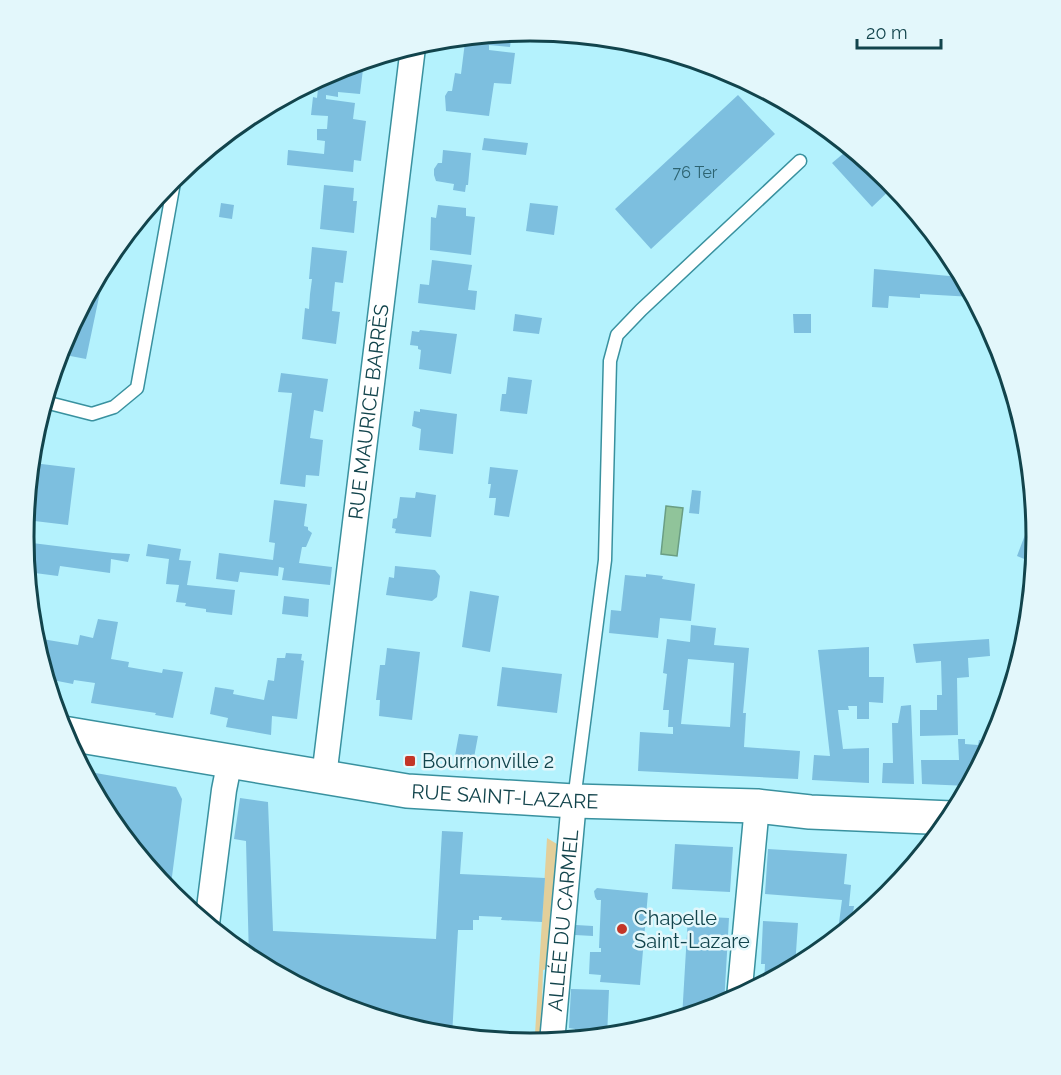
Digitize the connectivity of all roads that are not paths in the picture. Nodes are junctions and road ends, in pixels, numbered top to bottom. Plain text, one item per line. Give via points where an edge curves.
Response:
1 (412, 56) edge
2 (800, 161) dead end
3 (172, 196) edge
4 (53, 404) edge
5 (76, 735) edge
6 (230, 760) junction
7 (324, 777) junction
8 (574, 801) junction
9 (757, 806) junction
10 (940, 817) edge
11 (208, 914) edge
12 (740, 987) edge
13 (553, 1033) edge

1 - 7 street, RUE MAURICE BARRÈS
2 - 8 lane via 617,335 610,361 605,560
3 - 4 lane via 137,388 114,407 92,414
5 - 6 main road, RUE SAINT-LAZARE
6 - 7 main road, RUE SAINT-LAZARE
6 - 11 street
7 - 8 main road, RUE SAINT-LAZARE via 407,791
8 - 9 main road, RUE SAINT-LAZARE
8 - 13 street, ALLÉE DU CARMEL
9 - 10 main road, RUE SAINT-LAZARE
9 - 12 street

